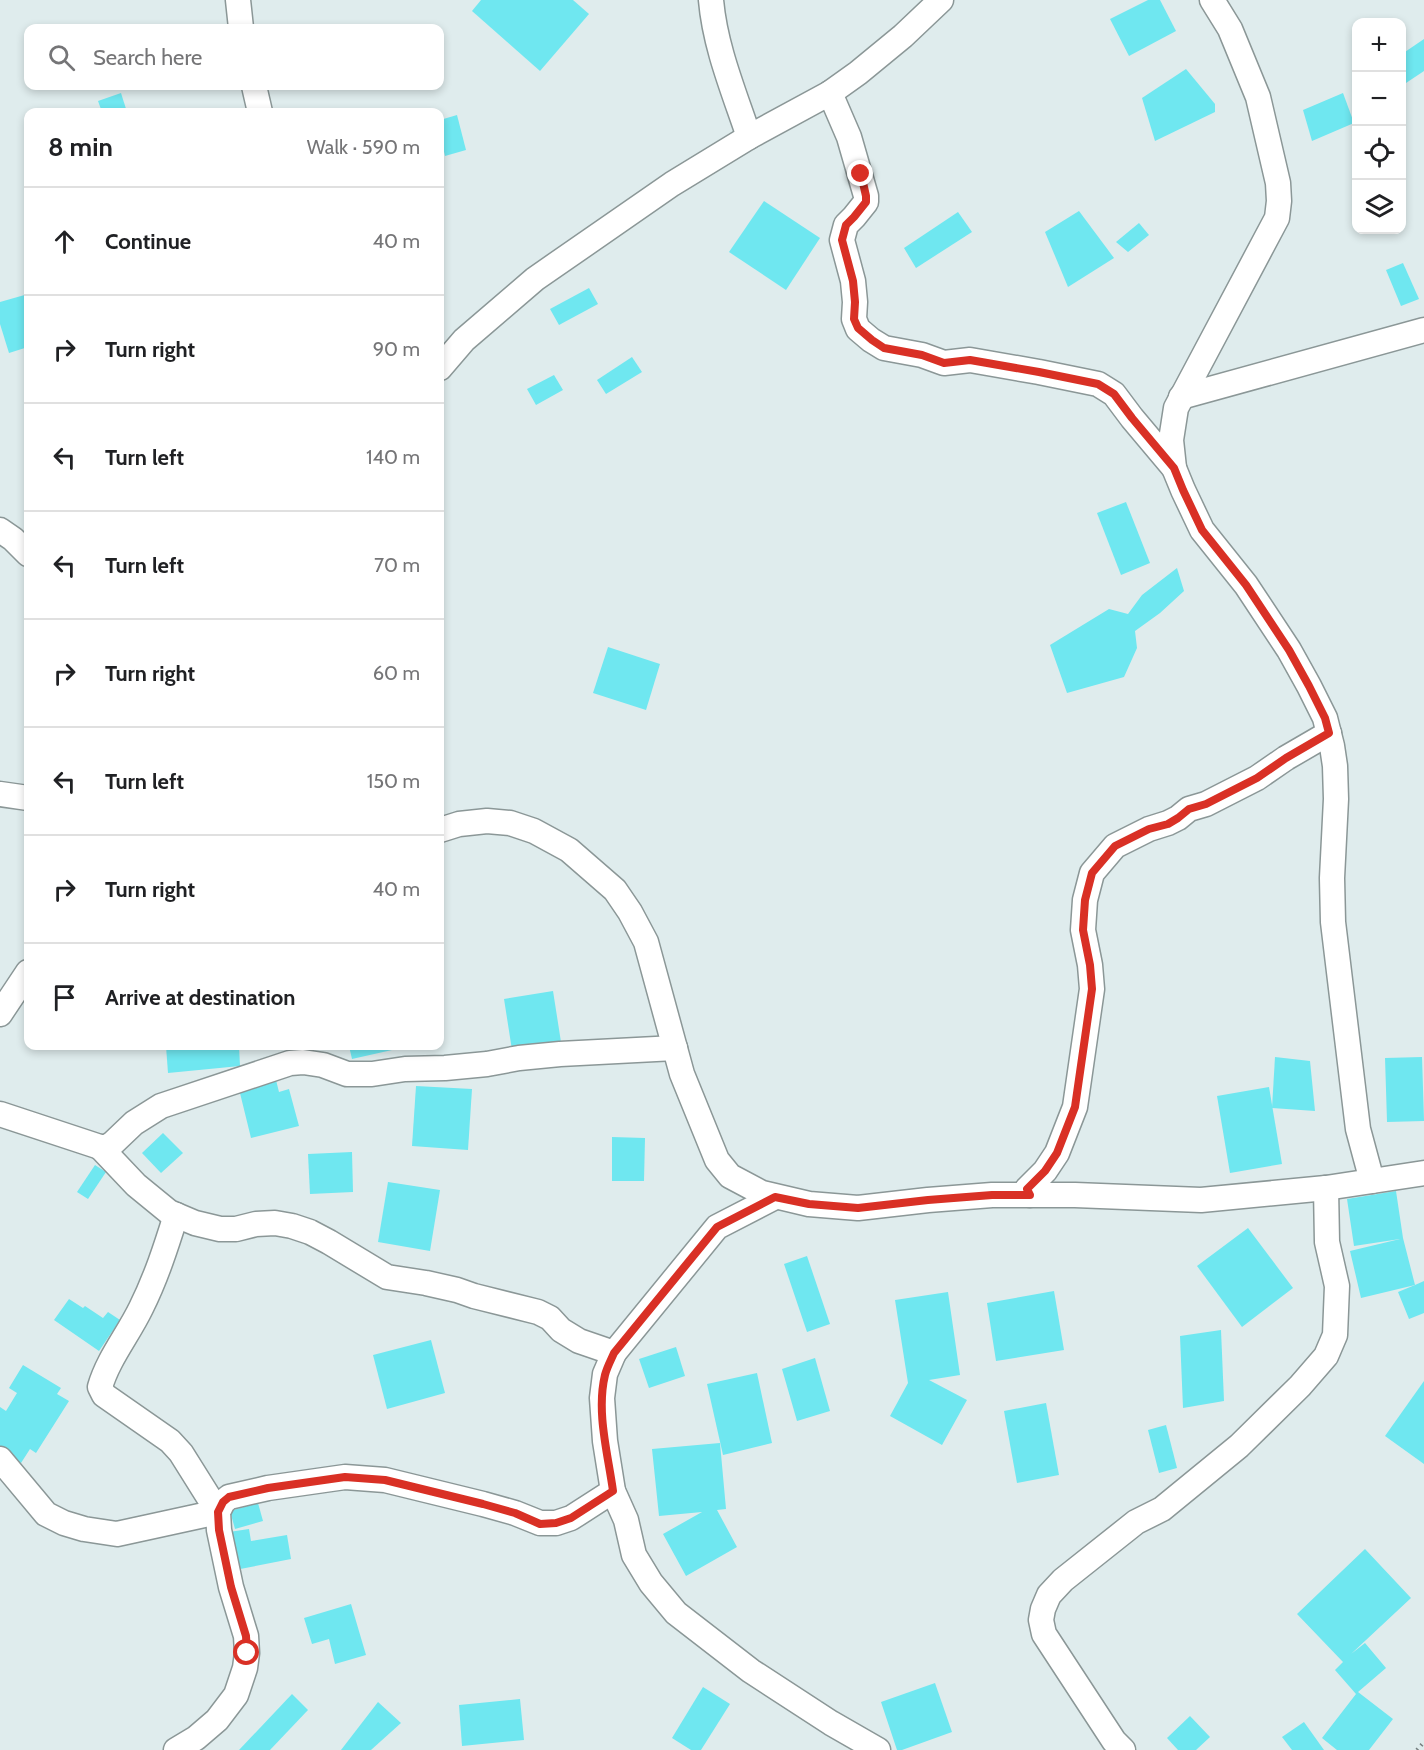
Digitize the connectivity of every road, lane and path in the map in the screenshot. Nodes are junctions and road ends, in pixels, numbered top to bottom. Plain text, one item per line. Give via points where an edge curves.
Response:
1 (237, 0) edge
2 (711, 0) edge
3 (941, 0) edge
4 (1212, 0) edge
5 (240, 24) edge
6 (255, 90) edge
7 (830, 93) junction
8 (259, 108) edge
9 (749, 137) junction
10 (1424, 330) edge
11 (444, 363) edge
12 (1180, 397) junction
13 (1174, 468) junction
14 (0, 530) edge
15 (24, 550) edge
16 (1329, 733) junction
17 (0, 794) edge
18 (24, 797) edge
19 (444, 829) edge
20 (24, 978) edge
21 (0, 1014) edge
22 (675, 1048) junction
23 (0, 1114) edge
24 (100, 1147) junction
25 (1424, 1173) edge
26 (1372, 1181) junction
27 (1326, 1188) junction
28 (1030, 1195) junction
29 (775, 1197) junction
30 (176, 1215) junction
31 (614, 1353) junction
32 (0, 1459) edge
33 (613, 1491) junction
34 (218, 1512) junction
35 (1424, 1742) edge
36 (176, 1750) edge
37 (878, 1750) edge
38 (1123, 1750) edge
39 (1417, 1750) edge

1 - 5 street
2 - 9 street via 717,41
3 - 7 street via 858,74
4 - 12 street via 1230,29 1258,97 1279,201 1269,235
6 - 8 street
7 - 9 street
7 - 13 street via 849,137 866,196 866,202 846,225 842,240 853,281 854,319 858,328 884,348 944,363 970,360 1098,384 1114,394
9 - 11 street via 672,184 534,279 464,340
10 - 12 street
12 - 13 street via 1170,440
13 - 16 street via 1202,530 1246,585 1289,650
14 - 15 street
16 - 26 street via 1335,766 1333,932 1358,1128
16 - 28 street via 1257,778 1189,809 1168,824 1115,846 1092,873 1083,930 1092,989 1075,1107 1057,1153 1027,1189
17 - 18 street
19 - 22 street via 487,821 534,831 569,850 615,890 646,942
20 - 21 street
22 - 24 street via 560,1054 372,1074 347,1074 303,1062 290,1064 161,1106 134,1123 108,1147
22 - 29 street via 717,1160 730,1176
23 - 24 street
24 - 30 street via 136,1185
25 - 26 street
26 - 27 street
27 - 28 street via 1201,1200
27 - 38 street via 1327,1242 1337,1286 1335,1335 1326,1356 1239,1446 1162,1509 1136,1522 1063,1580 1049,1595 1043,1609 1044,1634
28 - 29 street via 858,1208
29 - 31 street via 717,1227
30 - 31 street via 220,1229 275,1223 292,1226 329,1242 387,1277 457,1290 538,1312 579,1341
30 - 34 street via 141,1308 104,1372 100,1387 104,1395 170,1441
31 - 33 street via 605,1374 602,1398
32 - 34 street via 46,1514 84,1529 117,1534
33 - 34 street via 571,1518 540,1524 515,1513 385,1480 345,1477 229,1497
33 - 37 street via 626,1520 634,1555 676,1613 751,1671
34 - 36 street via 231,1587 246,1636 245,1668 236,1695 217,1720
35 - 39 path

